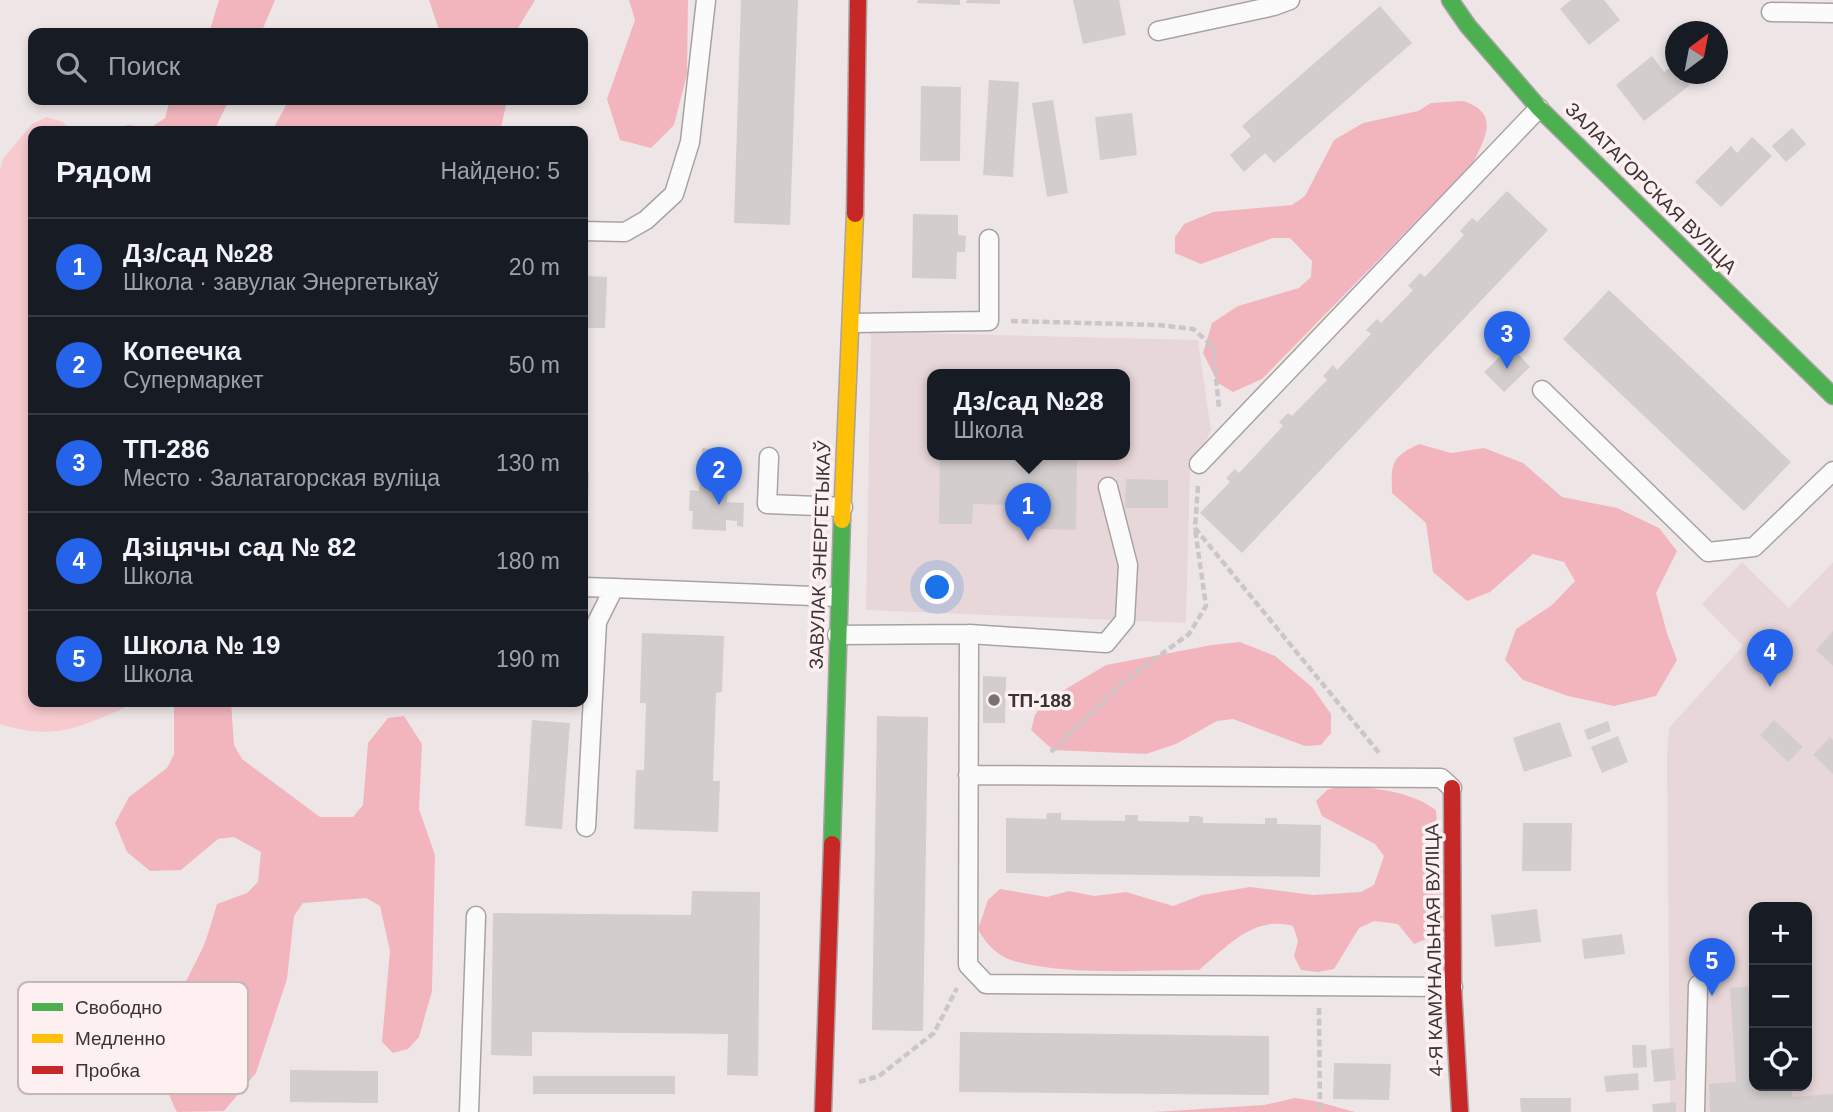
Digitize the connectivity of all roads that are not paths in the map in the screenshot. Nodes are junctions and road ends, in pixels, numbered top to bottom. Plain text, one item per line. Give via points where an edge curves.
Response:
1 (706, 0) edge
2 (858, 0) edge
3 (1290, 0) edge
4 (1450, 0) edge
5 (1771, 12) dead end
6 (1833, 13) edge
7 (1158, 31) dead end
8 (1539, 108) junction
9 (588, 231) edge
10 (989, 239) dead end
11 (852, 323) junction
12 (1542, 390) dead end
13 (1833, 396) edge
14 (769, 457) dead end
15 (1199, 464) road end
16 (1833, 471) edge
17 (1108, 487) dead end
18 (842, 507) junction
19 (588, 587) edge
20 (614, 588) junction
21 (838, 597) junction
22 (969, 634) junction
23 (837, 635) junction
24 (968, 775) junction
25 (1452, 788) joint
26 (586, 827) dead end
27 (476, 916) dead end
28 (1698, 985) dead end
29 (1453, 987) junction
30 (469, 1112) edge
31 (822, 1112) edge
32 (1460, 1112) edge
33 (1695, 1112) edge

1 - 9 lane via 690,142 674,194 625,232
2 - 11 street, ЗАВУЛАК ЭНЕРГЕТЫКАЎ
3 - 7 lane
4 - 8 street, ЗАЛАТАГОРСКАЯ ВУЛІЦА
5 - 6 lane
8 - 13 street, ЗАЛАТАГОРСКАЯ ВУЛІЦА
8 - 15 lane
10 - 11 lane via 989,321
11 - 18 street, ЗАВУЛАК ЭНЕРГЕТЫКАЎ
12 - 16 lane via 1708,552 1754,547
14 - 18 lane via 767,504
17 - 22 lane via 1128,565 1125,620 1106,643
18 - 21 street, ЗАВУЛАК ЭНЕРГЕТЫКАЎ
19 - 20 lane
20 - 21 lane
20 - 26 lane via 597,622
21 - 23 street, ЗАВУЛАК ЭНЕРГЕТЫКАЎ
22 - 23 lane
22 - 24 lane
23 - 31 street, ЗАВУЛАК ЭНЕРГЕТЫКАЎ
24 - 25 lane via 1441,778
24 - 29 lane via 968,965 986,984
25 - 29 street, 4-Я КАМУНАЛЬНАЯ ВУЛІЦА
27 - 30 lane
28 - 33 lane
29 - 32 street, 4-Я КАМУНАЛЬНАЯ ВУЛІЦА

